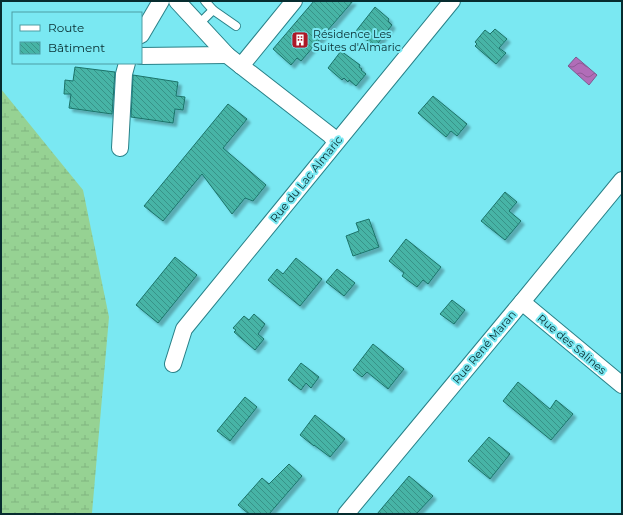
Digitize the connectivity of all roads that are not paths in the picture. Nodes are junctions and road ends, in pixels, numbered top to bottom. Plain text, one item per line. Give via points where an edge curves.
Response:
1 (161, 1) edge
2 (177, 1) edge
3 (205, 1) edge
4 (294, 1) edge
5 (452, 1) edge
6 (213, 10) junction
7 (198, 25) junction
8 (236, 26) dead end
9 (142, 33) edge
10 (227, 55) junction
11 (142, 56) edge
12 (127, 64) edge
13 (241, 66) junction
14 (336, 142) junction
15 (120, 148) dead end
16 (622, 180) edge
17 (522, 302) junction
18 (173, 364) dead end
19 (622, 385) edge
20 (346, 514) edge

1 - 9 street
2 - 7 street
3 - 6 lane
4 - 13 street
5 - 14 street, Rue du Lac Almaric
6 - 7 lane
6 - 8 lane
7 - 10 street
10 - 11 street
10 - 13 street
12 - 15 street
13 - 14 street
14 - 18 street, Rue du Lac Almaric via 184,328
16 - 17 street, Rue René Maran
17 - 19 street, Rue des Salines
17 - 20 street, Rue René Maran

